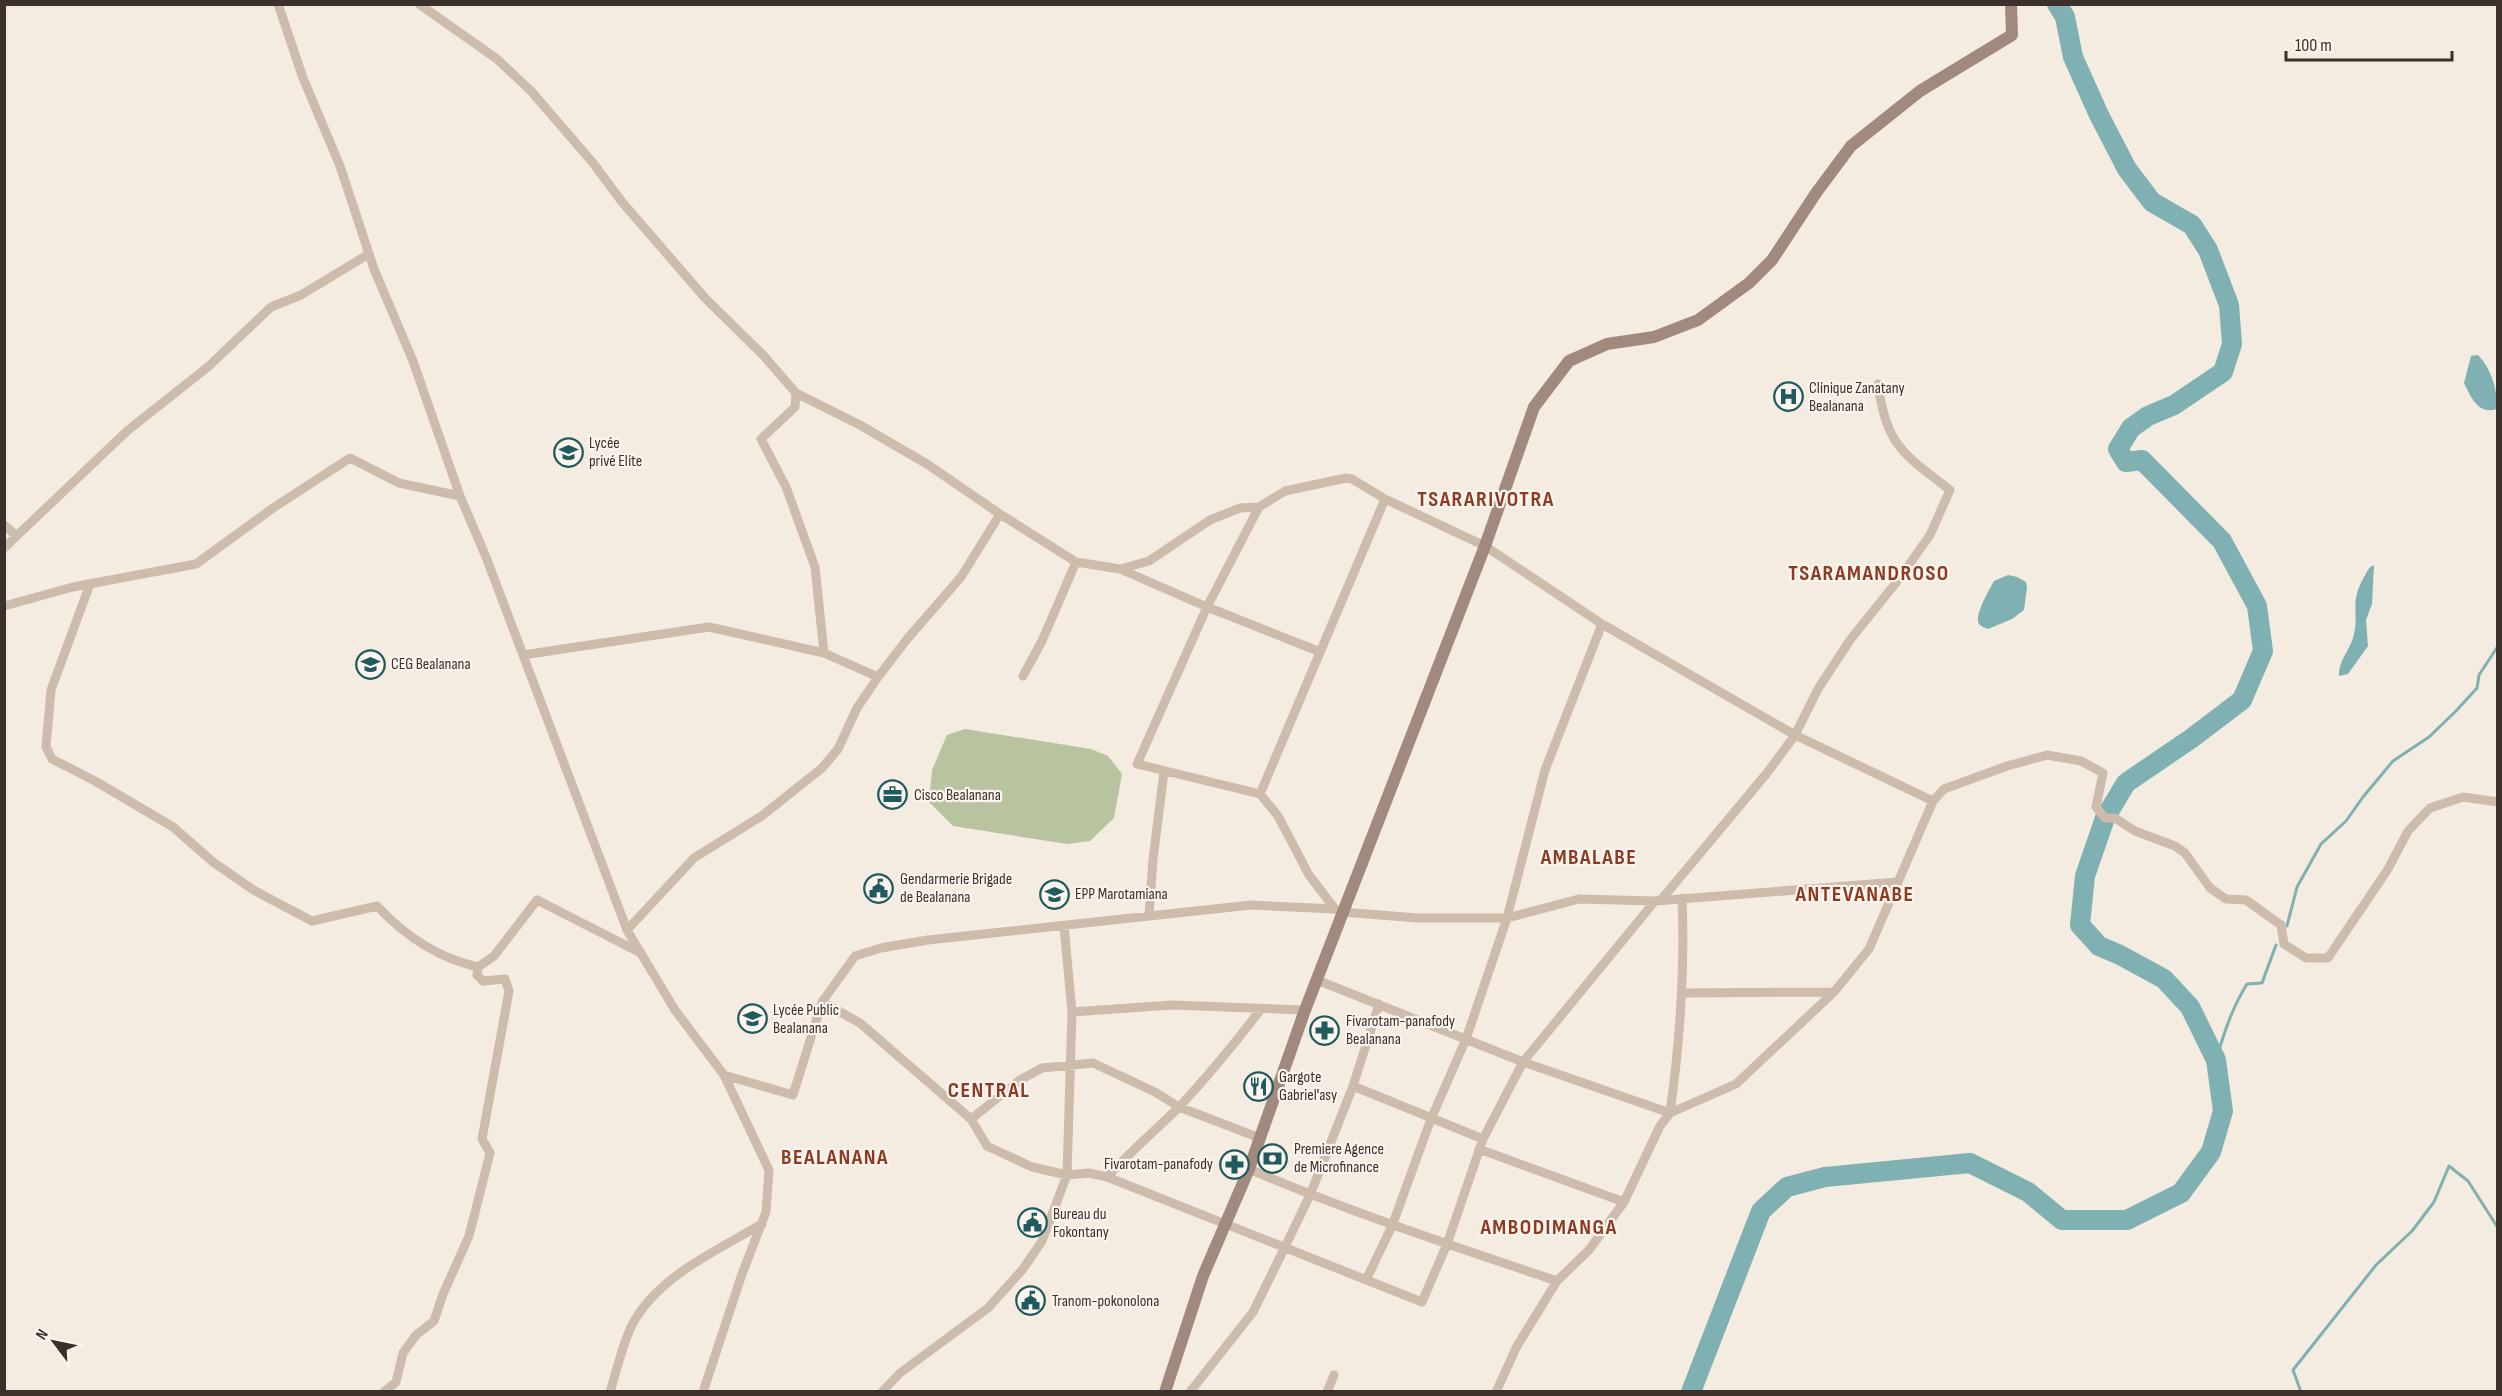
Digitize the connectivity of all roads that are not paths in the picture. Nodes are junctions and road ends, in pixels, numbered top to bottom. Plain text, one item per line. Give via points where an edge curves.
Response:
1 (278, 4) edge
2 (419, 4) edge
3 (2011, 4) edge
4 (369, 254) junction
5 (1878, 384) dead end
6 (796, 393) junction
7 (460, 496) junction
8 (1384, 499) junction
9 (1259, 507) junction
10 (1000, 514) junction
11 (4, 525) edge
12 (17, 536) junction
13 (1485, 546) junction
14 (4, 548) edge
15 (1076, 562) junction
16 (1120, 569) junction
17 (90, 584) junction
18 (4, 606) edge
19 (1207, 607) junction
20 (1602, 624) junction
21 (1318, 651) junction
22 (824, 653) junction
23 (523, 655) junction
24 (1023, 676) dead end
25 (878, 677) junction
26 (1795, 735) junction
27 (1164, 772) junction
28 (1260, 794) junction
29 (1933, 801) junction
30 (2498, 802) edge
31 (1898, 882) junction
32 (1682, 898) junction
33 (1658, 901) junction
34 (1339, 910) junction
35 (1149, 915) junction
36 (1507, 918) junction
37 (1064, 926) junction
38 (627, 930) junction
39 (643, 954) junction
40 (478, 967) junction
41 (1317, 980) junction
42 (1834, 992) junction
43 (1683, 993) junction
44 (822, 1002) junction
45 (1379, 1004) junction
46 (1261, 1010) junction
47 (1305, 1010) junction
48 (1072, 1012) junction
49 (1466, 1039) junction
50 (1523, 1062) junction
51 (1070, 1065) junction
52 (724, 1075) junction
53 (1353, 1086) junction
54 (1179, 1107) junction
55 (1670, 1113) junction
56 (971, 1119) junction
57 (1431, 1119) junction
58 (1260, 1138) junction
59 (1483, 1139) junction
60 (1479, 1149) junction
61 (1249, 1169) junction
62 (1067, 1175) junction
63 (1107, 1177) junction
64 (1310, 1195) junction
65 (1624, 1202) junction
66 (762, 1224) junction
67 (1227, 1224) junction
68 (1392, 1226) junction
69 (1447, 1244) junction
70 (1284, 1249) junction
71 (1366, 1280) junction
72 (1557, 1281) junction
73 (1334, 1375) dead end
74 (384, 1392) edge
75 (610, 1392) edge
76 (703, 1392) edge
77 (882, 1392) edge
78 (1165, 1392) edge
79 (1190, 1392) edge
80 (1327, 1392) edge
81 (1496, 1392) edge

1 - 4 street
2 - 6 street via 497,59 531,91 705,298
3 - 13 street via 2012,35 1920,92 1851,146 1772,260 1749,283 1698,320 1654,337 1607,344 1569,361 1534,407
4 - 7 street via 413,361
4 - 12 street via 301,295 271,307 209,366 127,431
5 - 26 street via 1890,435 1903,453 1950,490 1930,535 1850,640 1818,689
6 - 10 street via 927,464
6 - 22 street via 795,407 761,439 786,487 815,567
7 - 17 street via 399,483 350,458 196,564
7 - 23 street
8 - 9 street via 1346,478 1285,491
8 - 13 street
8 - 21 street
9 - 16 street via 1240,508 1210,520 1149,561
9 - 19 street
10 - 15 street
10 - 25 street via 960,577
11 - 12 street
12 - 14 street
13 - 20 street
13 - 34 street
15 - 16 street
15 - 24 street
16 - 19 street
17 - 18 street
17 - 40 street via 51,690 46,747 52,759 173,827 255,891 312,921 377,906 429,949
19 - 21 street
19 - 27 street via 1137,764
20 - 26 street
20 - 36 street via 1545,771
21 - 28 street
22 - 23 street via 709,627
22 - 25 street
23 - 38 street
25 - 38 street via 857,708 838,749 822,768 763,815 694,858
26 - 29 street
26 - 33 street
27 - 28 street
27 - 35 street
28 - 34 street via 1278,816 1309,875
29 - 30 street via 1944,789 2047,755 2081,761 2103,774 2096,807 2105,818 2115,818 2135,831 2175,846 2185,853 2210,888 2226,899 2246,900 2281,925 2284,944 2306,958 2328,958 2388,869 2408,831 2430,808 2463,797
29 - 31 street
31 - 32 street
31 - 42 street via 1869,949
32 - 33 street
32 - 43 street
33 - 36 street via 1579,898
33 - 50 street
34 - 35 street via 1251,905
34 - 36 street via 1418,918
34 - 41 street
35 - 37 street
36 - 49 street
37 - 44 street via 928,940 855,956
37 - 48 street
38 - 39 street
39 - 40 street via 537,900 494,956
39 - 52 street via 675,1010
40 - 74 street via 477,975 483,981 505,979 509,991 482,1139 490,1153 469,1236 434,1321 416,1335 403,1353 396,1382
41 - 45 street
41 - 47 street
42 - 43 street
42 - 55 street via 1736,1084
43 - 55 street
44 - 52 street via 793,1095
44 - 56 street via 860,1023
45 - 49 street
45 - 53 street
46 - 47 street
46 - 48 street via 1172,1005
46 - 54 street
47 - 58 street
48 - 51 street
49 - 50 street
49 - 57 street
50 - 55 street
50 - 59 street
51 - 54 street via 1093,1063
51 - 56 street via 1042,1068 1020,1080
51 - 62 street
52 - 66 street via 769,1170
53 - 57 street
53 - 64 street
54 - 58 street
54 - 63 street
55 - 65 street
56 - 62 street via 987,1146 1032,1167
57 - 59 street
57 - 68 street
58 - 61 street
59 - 60 street
60 - 65 street
60 - 69 street
61 - 64 street
61 - 67 street
62 - 63 street via 1089,1173
62 - 77 street via 1042,1241 1023,1269 988,1308 900,1373
63 - 67 street
64 - 68 street
64 - 70 street
65 - 72 street via 1589,1250
66 - 75 street via 675,1276 646,1306 632,1326
66 - 76 street
67 - 70 street
67 - 78 street via 1203,1276
68 - 69 street
68 - 71 street
69 - 71 street via 1422,1302
69 - 72 street
70 - 71 street
70 - 79 street via 1252,1312
72 - 81 street via 1517,1346
73 - 80 street

